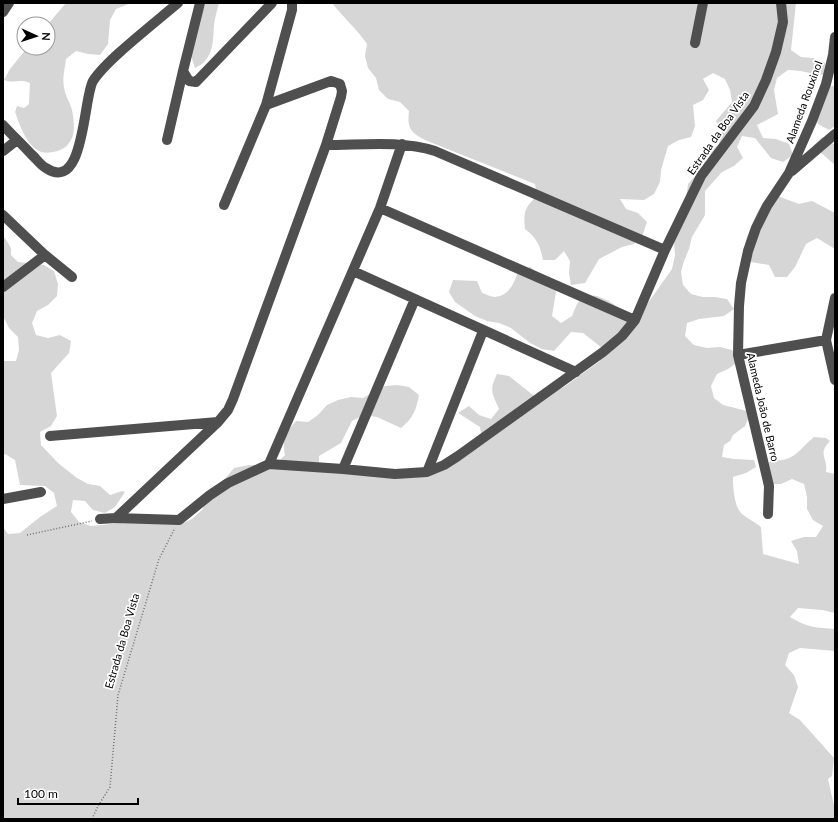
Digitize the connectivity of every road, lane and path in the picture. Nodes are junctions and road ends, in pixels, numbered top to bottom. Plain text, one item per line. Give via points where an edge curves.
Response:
1 (9, 3) edge
2 (178, 3) edge
3 (200, 3) edge
4 (272, 3) edge
5 (292, 3) edge
6 (703, 3) edge
7 (781, 3) edge
8 (3, 12) edge
9 (835, 37) edge
10 (695, 43) dead end
11 (183, 71) junction
12 (266, 105) junction
13 (3, 125) edge
14 (835, 134) edge
15 (17, 140) junction
16 (167, 140) dead end
17 (402, 144) junction
18 (326, 145) junction
19 (3, 151) edge
20 (789, 174) junction
21 (224, 205) dead end
22 (380, 208) junction
23 (3, 215) edge
24 (665, 250) junction
25 (45, 255) junction
26 (353, 271) junction
27 (72, 277) dead end
28 (3, 287) edge
29 (835, 298) edge
30 (415, 299) junction
31 (635, 320) junction
32 (483, 331) junction
33 (826, 340) junction
34 (738, 355) junction
35 (576, 372) junction
36 (835, 380) edge
37 (218, 422) junction
38 (50, 436) dead end
39 (269, 464) junction
40 (343, 469) junction
41 (427, 472) junction
42 (42, 492) dead end
43 (3, 499) edge
44 (768, 514) dead end
45 (116, 518) junction
46 (100, 519) joint
47 (179, 520) junction
48 (27, 535) dead end
49 (92, 819) edge

1 - 8 street
2 - 15 street via 99,72 92,83 82,134 74,163 70,167 56,172 45,168
3 - 11 street
4 - 11 street via 196,82 189,81
5 - 12 street
6 - 10 street
7 - 24 street, Estrada da Boa Vista via 783,22 776,52 754,106 701,176
9 - 20 street, Alameda Rouxinol via 826,84
11 - 16 street
12 - 18 street via 331,81 340,84 341,97
12 - 21 street
13 - 15 street
14 - 20 street
15 - 19 street
17 - 18 street
17 - 22 street
17 - 24 street via 435,152
18 - 37 street via 233,399
20 - 34 street, Alameda João de Barro via 767,206 748,252 741,283
22 - 26 street
22 - 31 street
23 - 25 street
24 - 31 street, Estrada da Boa Vista
25 - 27 street
25 - 28 street
26 - 30 street
26 - 39 street
29 - 33 street
30 - 32 street
30 - 40 street
31 - 35 street, Estrada da Boa Vista via 622,336
32 - 35 street
32 - 41 street
33 - 34 street
33 - 36 street
34 - 44 street, Alameda João de Barro via 769,486
35 - 41 street, Estrada da Boa Vista via 458,456
37 - 38 street
37 - 45 street
39 - 40 street, Estrada da Boa Vista
39 - 47 street via 228,483
40 - 41 street, Estrada da Boa Vista via 395,474
42 - 43 street
45 - 46 street
45 - 47 street
46 - 48 path
47 - 49 path, Estrada da Boa Vista via 159,559 125,670 118,695 110,787

